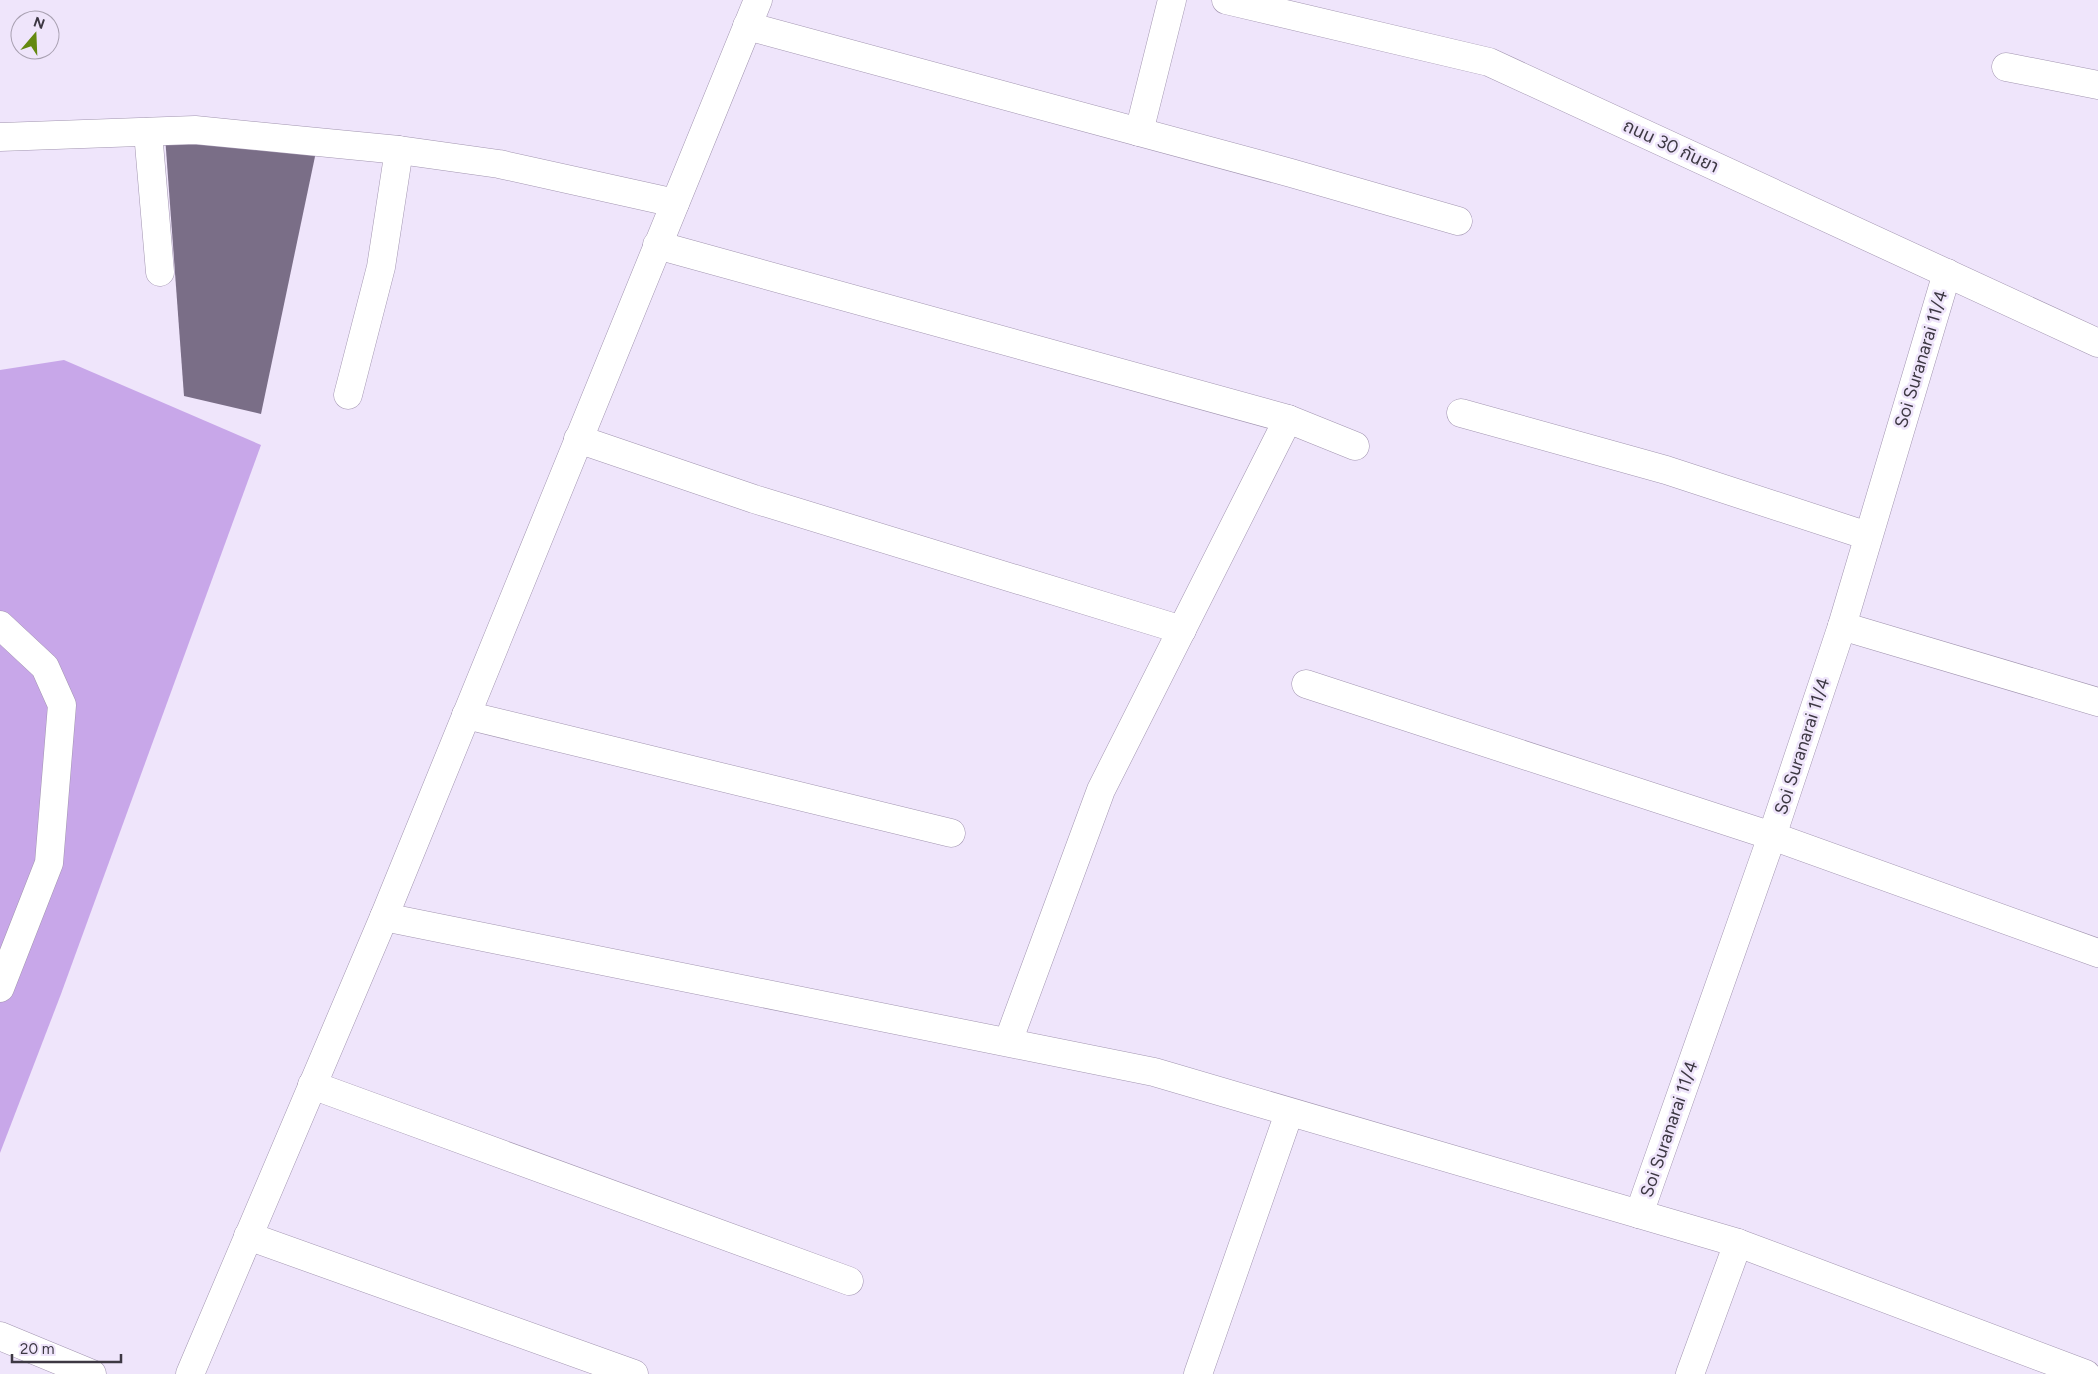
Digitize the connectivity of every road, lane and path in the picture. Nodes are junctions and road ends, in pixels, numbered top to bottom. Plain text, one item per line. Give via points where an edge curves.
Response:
1 (758, 0) edge
2 (1172, 0) edge
3 (1226, 0) edge
4 (747, 26) junction
5 (2006, 66) dead end
6 (2098, 86) edge
7 (148, 132) junction
8 (1139, 132) junction
9 (0, 137) edge
10 (399, 150) junction
11 (675, 203) junction
12 (1458, 221) dead end
13 (657, 245) junction
14 (160, 272) dead end
15 (1946, 273) junction
16 (2098, 343) edge
17 (348, 395) dead end
18 (1461, 413) dead end
19 (1288, 419) junction
20 (578, 440) junction
21 (1355, 446) dead end
22 (1868, 536) junction
23 (0, 625) edge
24 (1842, 626) junction
25 (1182, 630) junction
26 (1306, 684) dead end
27 (2098, 702) edge
28 (466, 715) junction
29 (951, 833) dead end
30 (1772, 836) junction
31 (384, 917) junction
32 (2098, 953) edge
33 (0, 988) edge
34 (1008, 1042) junction
35 (312, 1085) junction
36 (1289, 1113) junction
37 (1639, 1214) junction
38 (248, 1236) junction
39 (1738, 1243) junction
40 (850, 1281) dead end
41 (0, 1336) edge
42 (621, 1372) edge
43 (92, 1374) edge
44 (190, 1374) edge
45 (1198, 1374) edge
46 (1690, 1374) edge
47 (2086, 1374) edge

1 - 4 street
2 - 8 street
3 - 15 street, ถนน 30 กันยา via 1489,62
4 - 8 street
4 - 11 street
5 - 6 street
7 - 9 street
7 - 10 street via 195,130
7 - 14 street
8 - 12 street
10 - 11 street via 500,164
10 - 17 street via 381,267
11 - 13 street
13 - 19 street
13 - 20 street
15 - 16 street, ถนน 30 กันยา
15 - 22 street, Soi Suranarai 11/4
18 - 22 street via 1666,470
19 - 21 street
19 - 25 street
20 - 25 street via 754,499
20 - 28 street
22 - 24 street, Soi Suranarai 11/4
23 - 33 street via 45,666 62,705 49,863
24 - 27 street
24 - 30 street, Soi Suranarai 11/4
25 - 34 street via 1101,790
26 - 30 street
28 - 29 street
28 - 31 street
30 - 32 street
30 - 37 street, Soi Suranarai 11/4
31 - 34 street
31 - 35 street
34 - 36 street via 1154,1072
35 - 38 street
35 - 40 street
36 - 37 street
36 - 45 street
37 - 39 street
38 - 42 street
38 - 44 street
39 - 46 street
39 - 47 street
41 - 43 street

